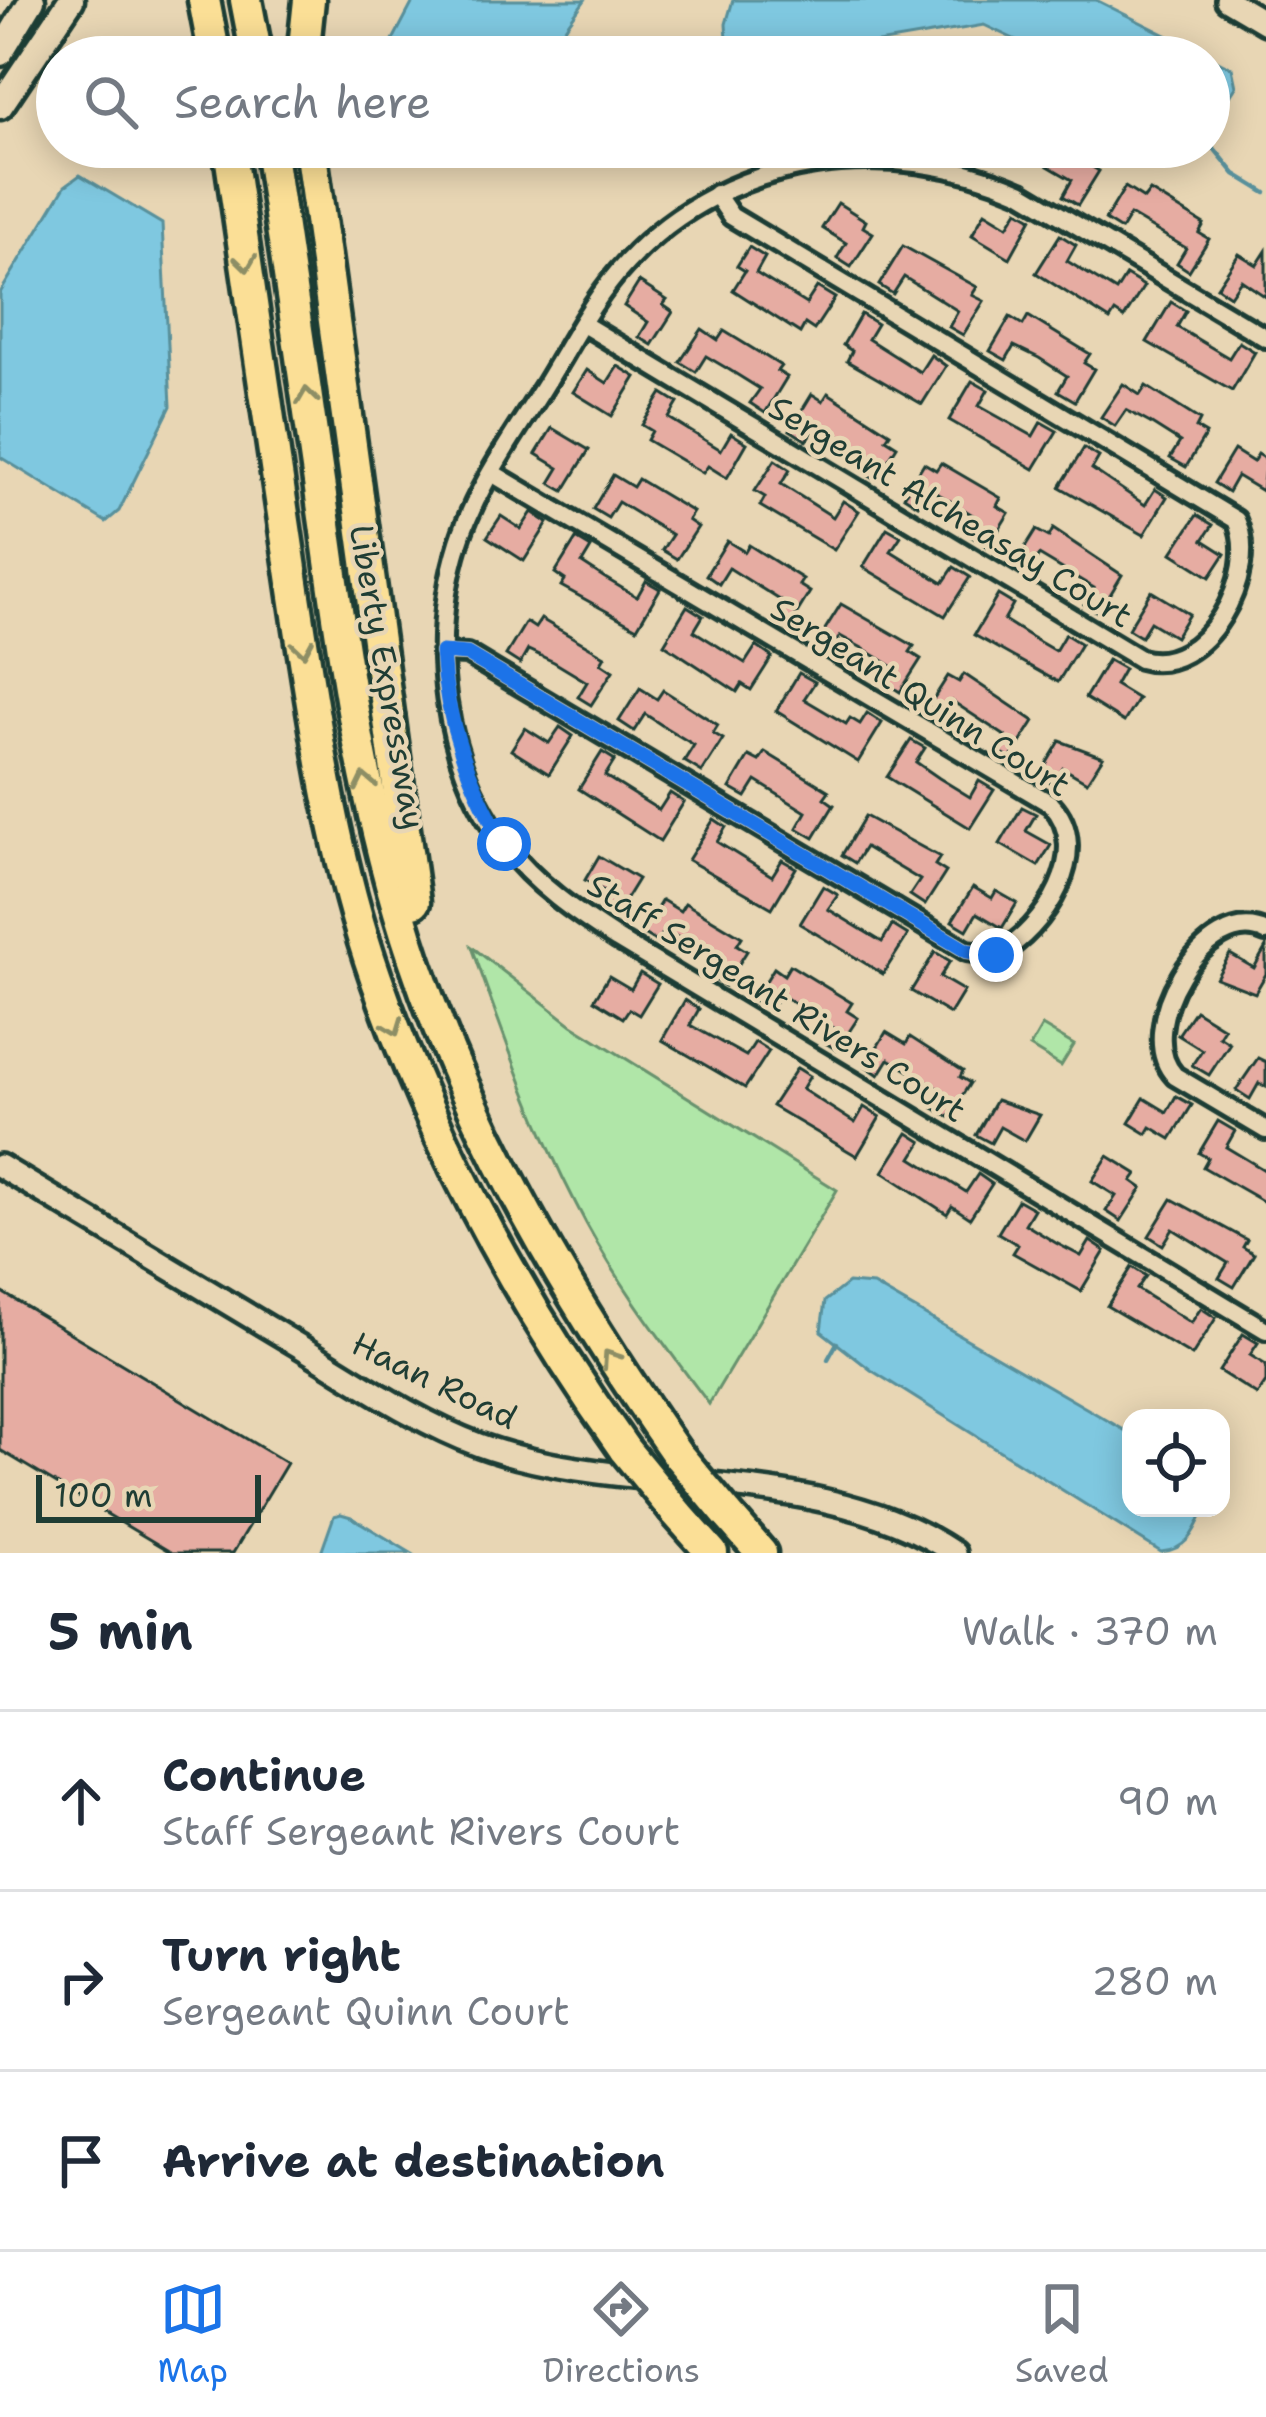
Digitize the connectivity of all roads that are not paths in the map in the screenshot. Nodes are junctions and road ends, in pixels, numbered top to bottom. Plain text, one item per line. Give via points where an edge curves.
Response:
1 (32, 0) edge
2 (71, 0) edge
3 (204, 0) edge
4 (246, 0) edge
5 (309, 0) edge
6 (1227, 0) edge
7 (1266, 23) edge
8 (47, 36) edge
9 (211, 36) edge
10 (252, 36) edge
11 (305, 36) edge
12 (36, 52) edge
13 (0, 53) edge
14 (0, 106) edge
15 (232, 168) edge
16 (273, 168) edge
17 (313, 168) edge
18 (791, 168) edge
19 (953, 168) edge
20 (716, 194) junction
21 (583, 324) junction
22 (1266, 338) edge
23 (492, 473) junction
24 (442, 652) junction
25 (1266, 932) edge
26 (449, 1054) junction
27 (1266, 1130) edge
28 (0, 1166) edge
29 (1266, 1330) edge
30 (712, 1553) edge
31 (760, 1553) edge
32 (954, 1553) edge

1 - 13 main road
2 - 8 main road
3 - 9 highway
4 - 10 highway
5 - 11 highway
6 - 7 street
12 - 14 main road
15 -> 30 highway, bridge via 317,737 374,974 495,1248 547,1340
26 -> 16 highway, Liberty Expressway via 366,788
17 - 26 highway via 391,765
18 - 20 street, Staff Sergeant Rivers Court
19 - 22 street, Staff Sergeant Rivers Court via 1021,192
20 - 21 street, Staff Sergeant Rivers Court via 629,259
20 - 21 street, Sergeant Alcheasay Court via 731,216 1236,520 1245,558 1203,638 1181,658 1140,659
21 - 23 street, Staff Sergeant Rivers Court
23 - 24 street, Staff Sergeant Rivers Court via 460,538
23 - 24 street, Sergeant Quinn Court via 1051,804 1072,835 1070,856 1046,907 1019,939 996,955 967,951 467,654
24 - 29 street, Staff Sergeant Rivers Court via 472,788 529,873 617,939
25 - 27 street via 1246,926 1215,938 1177,985 1159,1037 1175,1076
31 -> 26 highway, Liberty Expressway, bridge via 677,1454 561,1280
28 - 32 street, Haan Road via 475,1443 587,1472 788,1494 876,1517

